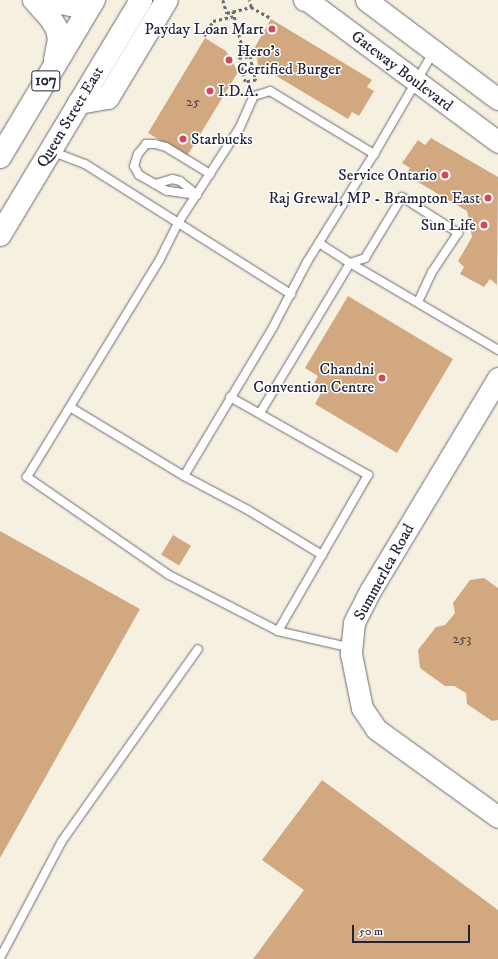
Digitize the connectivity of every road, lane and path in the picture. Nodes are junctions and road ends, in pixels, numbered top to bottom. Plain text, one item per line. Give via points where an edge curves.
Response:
1 (34, 0) edge
2 (47, 0) edge
3 (141, 0) edge
4 (167, 0) edge
5 (224, 0) edge
6 (249, 0) edge
7 (306, 0) edge
8 (366, 0) edge
9 (92, 2) edge
10 (251, 7) junction
11 (233, 11) junction
12 (234, 16) junction
13 (271, 18) dead end
14 (204, 36) dead end
15 (434, 50) junction
16 (245, 57) junction
17 (54, 68) junction
18 (416, 81) junction
19 (498, 99) edge
20 (79, 103) junction
21 (498, 142) edge
22 (50, 150) junction
23 (374, 154) junction
24 (0, 157) edge
25 (210, 174) junction
26 (155, 184) junction
27 (197, 195) junction
28 (178, 223) junction
29 (0, 235) edge
30 (319, 243) junction
31 (350, 263) junction
32 (292, 294) junction
33 (418, 302) junction
34 (498, 350) edge
35 (498, 378) edge
36 (230, 397) junction
37 (70, 407) junction
38 (260, 413) junction
39 (184, 476) junction
40 (322, 555) junction
41 (278, 631) junction
42 (352, 648) junction
43 (198, 649) dead end
44 (498, 817) edge
45 (0, 958) edge

1 - 17 main road via 57,29 59,39
2 - 9 main road via 75,6
3 - 20 main road, Queen Street East / 107
4 - 20 main road via 108,98
5 - 11 path via 227,13
6 - 10 path
7 - 18 street, Gateway Boulevard
8 - 15 street
9 - 17 main road, 107
10 - 11 path
10 - 13 path
11 - 12 path
12 - 14 path via 213,21
12 - 16 path
15 - 18 lane
15 - 19 street
16 - 16 path via 239,58 245,82 256,80 250,56
17 - 24 main road, 107
18 - 21 street, Gateway Boulevard
18 - 23 lane
20 - 22 main road, Queen Street East / 107
22 - 28 lane via 86,164
22 - 29 main road, Queen Street East / 107
23 - 25 lane via 270,91 254,96 240,127
23 - 30 lane
25 - 26 lane via 166,147 146,144 138,154 134,166 139,175
25 - 27 lane
26 - 27 lane via 167,191
26 - 27 lane via 172,179 180,181
27 - 28 lane
28 - 32 lane
28 - 37 lane via 160,259
30 - 31 lane
30 - 32 lane
31 - 33 lane
31 - 33 lane via 365,258 402,196 458,233 432,272
31 - 38 lane
32 - 36 lane
33 - 34 lane
35 - 42 street, Summerlea Road via 371,589 354,623
36 - 38 lane
36 - 39 lane
37 - 39 lane
37 - 41 lane via 27,477 169,575
38 - 40 lane via 368,475
39 - 40 lane via 248,510
40 - 41 lane
41 - 42 lane
42 - 44 street, Summerlea Road via 362,708 376,729
43 - 45 lane via 62,842

